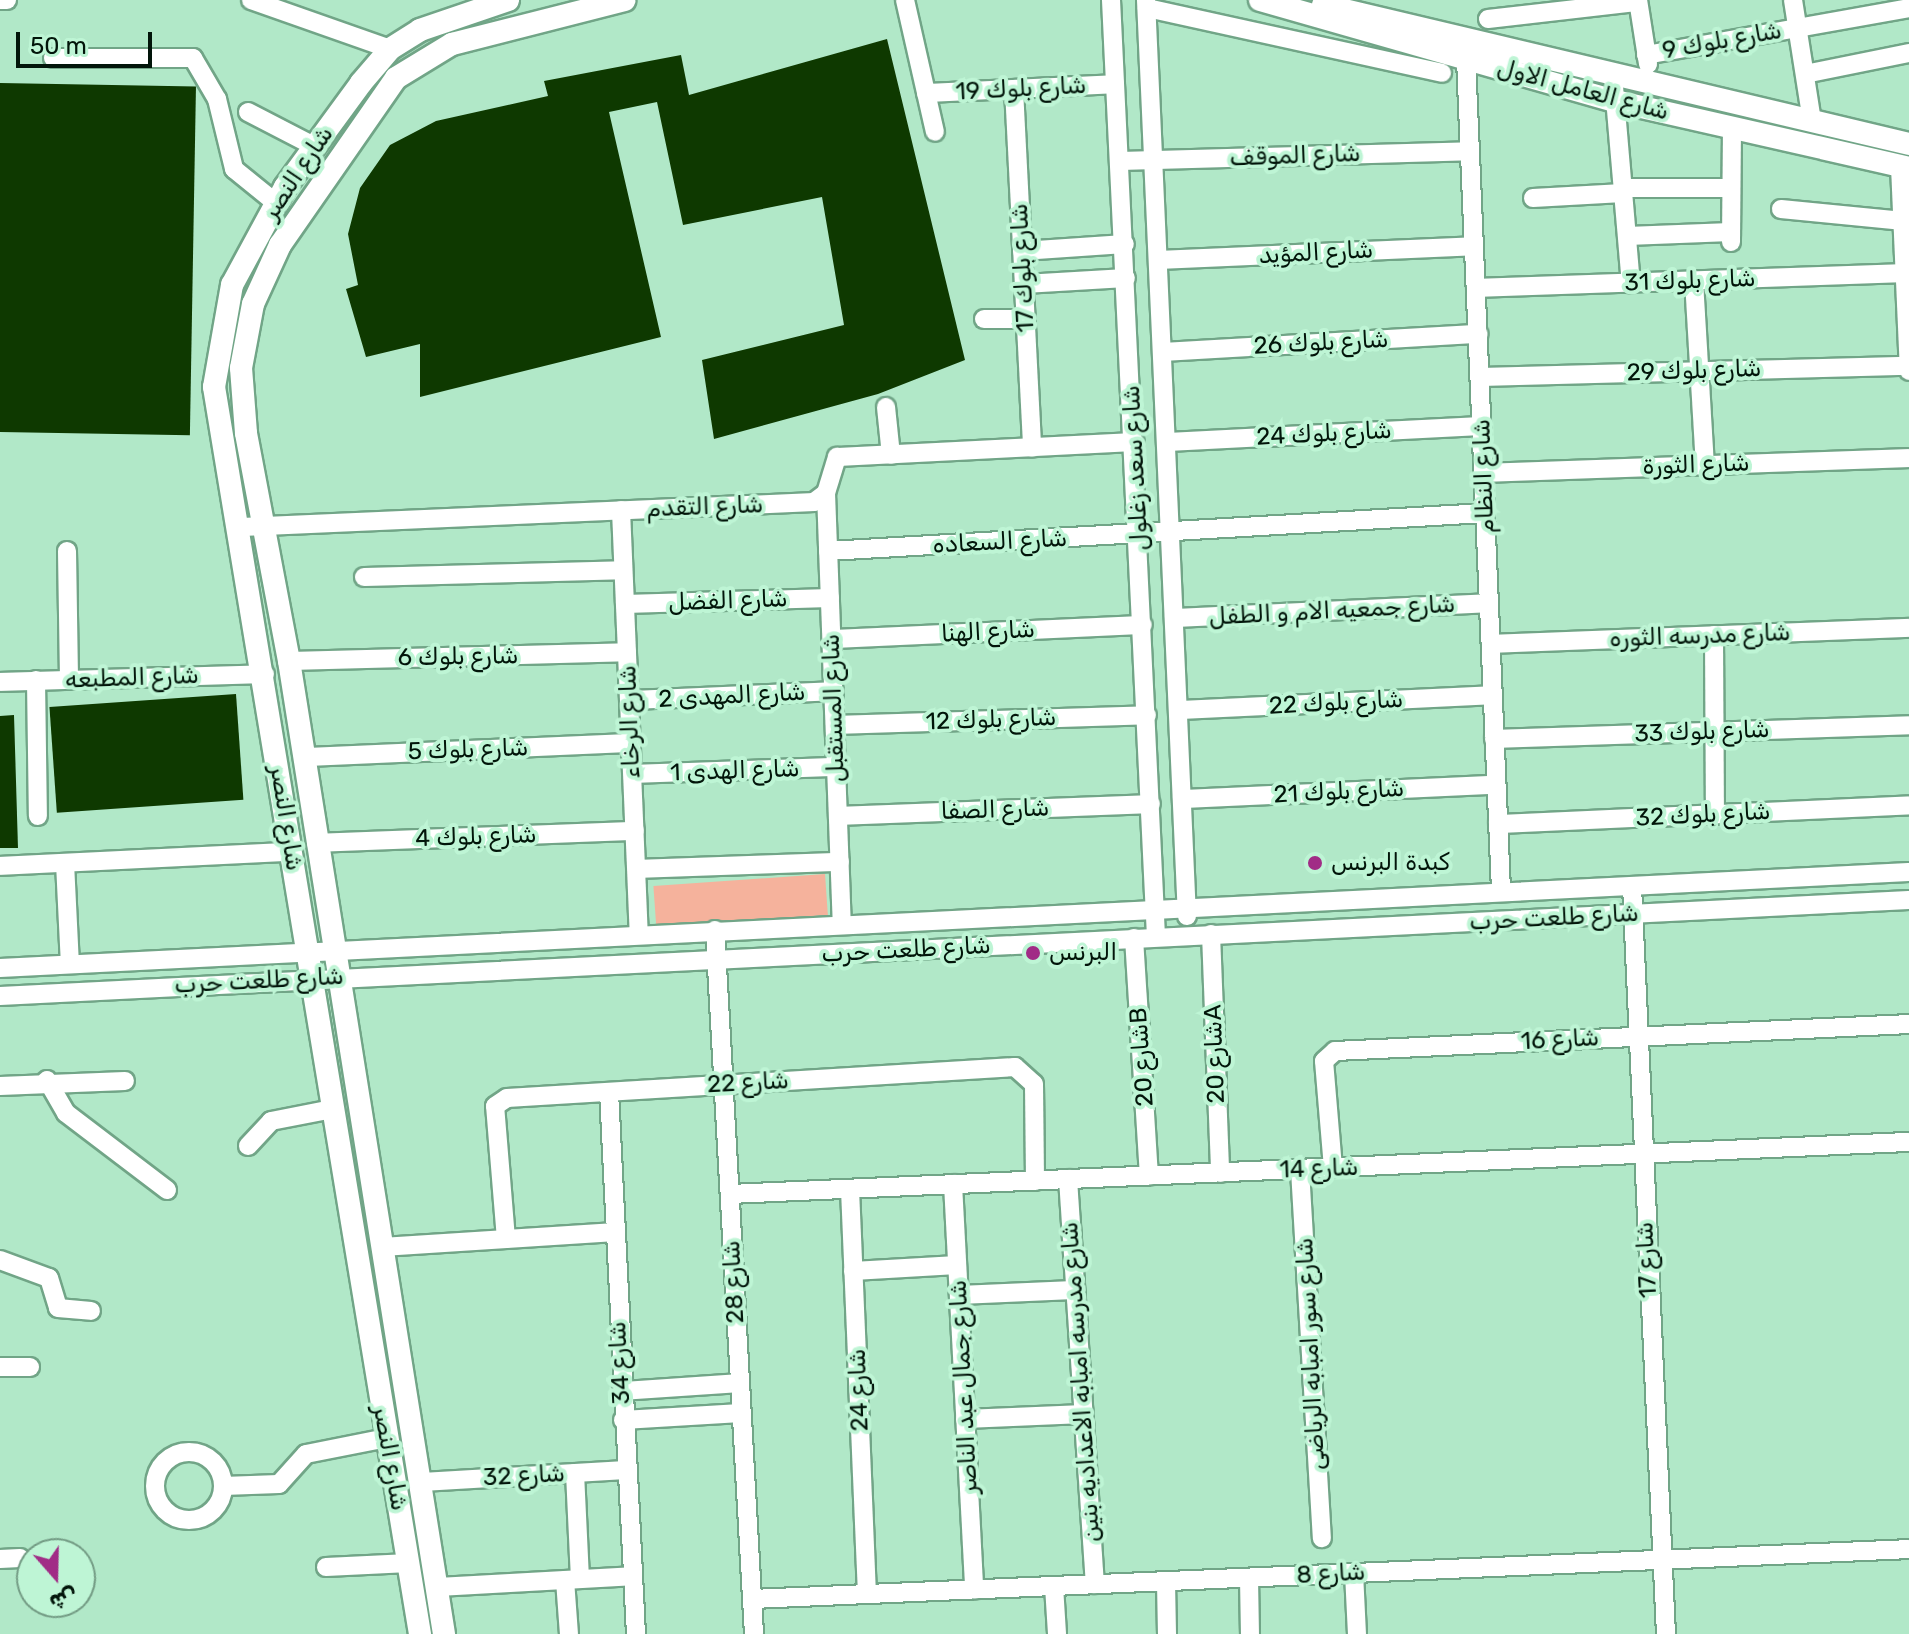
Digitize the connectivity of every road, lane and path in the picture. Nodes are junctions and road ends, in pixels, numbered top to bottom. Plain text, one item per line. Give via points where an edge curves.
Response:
1 (0, 0) edge
2 (7, 0) edge
3 (251, 0) edge
4 (508, 0) edge
5 (624, 0) edge
6 (905, 0) edge
7 (1111, 0) edge
8 (1260, 0) edge
9 (1356, 0) edge
10 (1484, 0) edge
11 (1793, 0) edge
12 (1638, 1) edge
13 (1147, 4) edge
14 (1334, 7) junction
15 (1305, 8) edge
16 (1909, 8) edge
17 (1488, 19) junction
18 (1798, 28) junction
19 (1493, 45) junction
20 (390, 49) junction
21 (1909, 53) edge
22 (1646, 55) junction
23 (53, 58) dead end
24 (1466, 59) junction
25 (411, 64) junction
26 (1442, 73) dead end
27 (1805, 74) junction
28 (1613, 75) junction
29 (1115, 84) junction
30 (1651, 84) junction
31 (1014, 89) junction
32 (926, 93) junction
33 (1615, 101) junction
34 (248, 112) dead end
35 (1812, 122) junction
36 (1732, 127) junction
37 (935, 132) dead end
38 (1909, 144) edge
39 (314, 146) junction
40 (1470, 151) junction
41 (1153, 160) junction
42 (1120, 161) junction
43 (1905, 167) edge
44 (1731, 188) junction
45 (1623, 190) junction
46 (1533, 198) dead end
47 (276, 203) junction
48 (1781, 209) dead end
49 (1903, 221) junction
50 (1627, 236) junction
51 (1125, 244) junction
52 (1474, 246) junction
53 (1022, 251) junction
54 (1158, 260) junction
55 (1905, 273) junction
56 (1126, 278) junction
57 (1694, 281) junction
58 (1631, 283) junction
59 (1024, 284) junction
60 (1476, 288) junction
61 (1908, 312) edge
62 (984, 319) dead end
63 (1026, 319) junction
64 (1478, 334) junction
65 (1163, 352) junction
66 (1909, 368) edge
67 (1699, 371) junction
68 (1480, 377) junction
69 (886, 407) dead end
70 (1482, 426) junction
71 (1135, 442) junction
72 (1167, 442) junction
73 (1032, 448) junction
74 (891, 455) junction
75 (1909, 458) edge
76 (1705, 465) junction
77 (1484, 473) junction
78 (826, 493) junction
79 (621, 510) junction
80 (1485, 513) junction
81 (266, 526) junction
82 (242, 527) junction
83 (1171, 530) junction
84 (1140, 535) junction
85 (67, 551) dead end
86 (828, 551) junction
87 (623, 570) junction
88 (364, 577) dead end
89 (830, 598) junction
90 (1489, 603) junction
91 (625, 604) junction
92 (1174, 618) junction
93 (1143, 625) junction
94 (1909, 628) edge
95 (1714, 635) junction
96 (832, 639) junction
97 (1491, 644) junction
98 (627, 652) junction
99 (289, 661) junction
100 (265, 674) junction
101 (69, 679) junction
102 (36, 680) junction
103 (0, 682) edge
104 (834, 691) junction
105 (1493, 695) junction
106 (630, 700) junction
107 (1179, 710) junction
108 (1147, 715) junction
109 (835, 725) junction
110 (1909, 725) edge
111 (1715, 732) junction
112 (1494, 739) junction
113 (631, 743) junction
114 (305, 757) junction
115 (837, 767) junction
116 (633, 774) junction
117 (1496, 785) junction
118 (1182, 799) junction
119 (1151, 804) junction
120 (1909, 805) edge
121 (1715, 815) junction
122 (38, 816) dead end
123 (839, 816) junction
124 (1498, 824) junction
125 (635, 831) junction
126 (316, 843) junction
127 (291, 852) junction
128 (840, 862) junction
129 (65, 863) junction
130 (0, 866) edge
131 (637, 869) junction
132 (1909, 872) edge
133 (1632, 886) junction
134 (1501, 892) junction
135 (1909, 900) edge
136 (1187, 907) junction
137 (1155, 909) junction
138 (1633, 914) junction
139 (842, 923) junction
140 (715, 930) junction
141 (639, 933) junction
142 (1211, 934) junction
143 (1188, 935) junction
144 (1156, 937) junction
145 (1134, 938) junction
146 (333, 949) junction
147 (308, 951) junction
148 (716, 959) junction
149 (70, 964) junction
150 (0, 968) edge
151 (337, 976) junction
152 (313, 977) junction
153 (0, 996) edge
154 (1909, 1024) edge
155 (1637, 1037) junction
156 (47, 1080) junction
157 (125, 1081) dead end
158 (723, 1085) junction
159 (0, 1086) edge
160 (609, 1092) junction
161 (332, 1109) junction
162 (1909, 1142) edge
163 (248, 1146) dead end
164 (1642, 1155) junction
165 (1333, 1168) junction
166 (1300, 1170) junction
167 (1220, 1173) junction
168 (1149, 1176) junction
169 (1068, 1179) junction
170 (1035, 1181) junction
171 (953, 1184) junction
172 (850, 1189) junction
173 (167, 1190) dead end
174 (730, 1194) junction
175 (615, 1232) junction
176 (506, 1239) junction
177 (383, 1247) junction
178 (0, 1260) edge
179 (957, 1265) junction
180 (853, 1271) junction
181 (1074, 1290) junction
182 (959, 1295) junction
183 (91, 1311) dead end
184 (0, 1367) edge
185 (30, 1367) dead end
186 (406, 1383) junction
187 (739, 1383) junction
188 (378, 1387) junction
189 (622, 1391) junction
190 (741, 1413) junction
191 (1084, 1414) junction
192 (965, 1419) junction
193 (623, 1420) junction
194 (387, 1438) junction
195 (626, 1470) junction
196 (575, 1473) junction
197 (422, 1482) junction
198 (223, 1486) dead end
199 (1322, 1538) dead end
200 (1909, 1549) edge
201 (1662, 1560) junction
202 (409, 1563) junction
203 (326, 1567) dead end
204 (1354, 1573) junction
205 (632, 1576) junction
206 (1249, 1578) junction
207 (573, 1579) junction
208 (1166, 1582) junction
209 (1095, 1584) junction
210 (1054, 1586) junction
211 (438, 1587) junction
212 (974, 1589) junction
213 (867, 1592) junction
214 (752, 1599) junction
215 (420, 1634) edge
216 (444, 1634) edge
217 (569, 1634) edge
218 (636, 1634) edge
219 (754, 1634) edge
220 (1057, 1634) edge
221 (1167, 1634) edge
222 (1250, 1634) edge
223 (1357, 1634) edge
224 (1666, 1634) edge

1 - 2 street
3 - 20 street
4 - 20 main road
5 - 25 main road via 505,26
6 - 32 street
7 - 29 street, شارع سعد زغلول
8 - 15 main road, شارع العامل الاول
9 - 14 street
10 - 17 street
11 - 18 street
12 - 17 street
12 - 22 street
13 - 26 street
13 - 41 street, شارع سعد زغلول
14 - 15 main road, شارع العامل الاول
14 - 19 main road, شارع العامل الاول
15 - 24 main road, شارع العامل الاول
16 - 18 street, شارع بلوك 9
17 - 19 street
18 - 22 street, شارع بلوك 9
18 - 27 street
19 - 28 main road, شارع العامل الاول
20 - 25 main road
20 - 39 main road, شارع النصر
21 - 27 street
22 - 30 street
23 - 47 street via 193,58 217,99 234,169
24 - 33 main road, شارع العامل الاول
24 - 40 street, شارع النظام
25 - 81 main road, شارع النصر via 373,105 280,245 253,304 242,400
27 - 35 street
28 - 30 main road, شارع العامل الاول
28 - 33 street
29 - 31 street, شارع بلوك 19
29 - 42 street, شارع سعد زغلول
30 - 35 main road, شارع العامل الاول
31 - 32 street, شارع بلوك 19
31 - 53 street, شارع بلوك 17
32 - 37 street
33 - 36 main road, شارع العامل الاول
33 - 45 street
34 - 39 street
35 - 38 main road, شارع العامل الاول
36 - 43 main road, شارع العامل الاول
36 - 44 street
39 - 47 main road, شارع النصر
40 - 41 street, شارع الموقف
40 - 52 street, شارع النظام
41 - 42 street, شارع الموقف
41 - 54 street, شارع سعد زغلول
42 - 51 street, شارع سعد زغلول
43 - 49 street
44 - 45 street
44 - 50 street via 1731,237
45 - 46 street
45 - 50 street
47 - 82 main road, شارع النصر via 232,285 219,335 214,387
48 - 49 street
49 - 55 street
50 - 58 street
51 - 53 street
51 - 56 street, شارع سعد زغلول
52 - 54 street, شارع المؤيد
52 - 60 street, شارع النظام
53 - 59 street, شارع بلوك 17
54 - 65 street, شارع سعد زغلول
55 - 57 street, شارع بلوك 31
55 - 61 street
56 - 59 street
56 - 71 street, شارع سعد زغلول
57 - 58 street, شارع بلوك 31
57 - 67 street
58 - 60 street, شارع بلوك 31
59 - 63 street, شارع بلوك 17
60 - 64 street, شارع النظام
61 - 66 street
62 - 63 street
63 - 73 street, شارع بلوك 17
64 - 65 street, شارع بلوك 26
64 - 68 street, شارع النظام
65 - 72 street, شارع سعد زغلول
66 - 67 street, شارع بلوك 29
67 - 68 street, شارع بلوك 29
67 - 76 street
68 - 70 street, شارع النظام
69 - 74 street
70 - 72 street, شارع بلوك 24
70 - 77 street, شارع النظام
71 - 73 street
71 - 84 street, شارع سعد زغلول
72 - 83 street, شارع سعد زغلول
73 - 74 street
74 - 78 street via 832,459
75 - 76 street, شارع الثورة
76 - 77 street, شارع الثورة
77 - 80 street, شارع النظام
78 - 79 street, شارع التقدم via 814,502
78 - 86 street, شارع المستقبل
79 - 81 street, شارع التقدم
79 - 87 street, شارع الرخاء
80 - 83 street
80 - 90 street, شارع النظام
81 - 82 street, شارع التقدم
81 - 99 main road, شارع النصر
82 - 100 main road, شارع النصر
83 - 84 street, شارع السعاده
83 - 92 street, شارع سعد زغلول
84 - 86 street, شارع السعاده
84 - 93 street, شارع سعد زغلول
85 - 101 street
86 - 89 street, شارع المستقبل
87 - 88 street
87 - 91 street, شارع الرخاء
89 - 91 street, شارع الفضل
89 - 96 street, شارع المستقبل
90 - 92 street, شارع جمعيه الام و الطفل
90 - 97 street, شارع النظام
91 - 98 street, شارع الرخاء
92 - 107 street, شارع سعد زغلول
93 - 96 street, شارع الهنا
93 - 108 street, شارع سعد زغلول
94 - 95 street, شارع مدرسه الثوره
95 - 97 street, شارع مدرسه الثوره
95 - 111 street
96 - 104 street, شارع المستقبل
97 - 105 street, شارع النظام
98 - 99 street, شارع بلوك 6
98 - 106 street, شارع الرخاء
99 - 114 main road, شارع النصر
100 - 101 street, شارع المطبعه
100 - 127 main road, شارع النصر
101 - 102 street, شارع المطبعه
102 - 103 street, شارع المطبعه
102 - 122 street
104 - 106 street, شارع المهدى 2
104 - 109 street, شارع المستقبل
105 - 107 street, شارع بلوك 22
105 - 112 street, شارع النظام
106 - 113 street, شارع الرخاء
107 - 118 street, شارع سعد زغلول
108 - 109 street, شارع بلوك 12
108 - 119 street, شارع سعد زغلول
109 - 115 street, شارع المستقبل
110 - 111 street, شارع بلوك 33
111 - 112 street, شارع بلوك 33
111 - 121 street
112 - 117 street, شارع النظام
113 - 114 street, شارع بلوك 5
113 - 116 street, شارع الرخاء
114 - 126 main road, شارع النصر
115 - 116 street, شارع الهدى 1
115 - 123 street, شارع المستقبل
116 - 125 street, شارع الرخاء
117 - 118 street, شارع بلوك 21
117 - 124 street, شارع النظام
118 - 136 street, شارع سعد زغلول
119 - 123 street, شارع الصفا
119 - 137 street, شارع سعد زغلول
120 - 121 street, شارع بلوك 32
121 - 124 street, شارع بلوك 32
123 - 128 street, شارع المستقبل
124 - 134 street, شارع النظام
125 - 126 street, شارع بلوك 4
125 - 131 street, شارع الرخاء
126 - 146 main road, شارع النصر
127 - 129 street
127 - 147 main road, شارع النصر
128 - 131 street
128 - 139 street, شارع المستقبل
129 - 130 street
129 - 149 street
131 - 141 street, شارع الرخاء
132 - 133 street, شارع طلعت حرب
133 - 134 street, شارع طلعت حرب
133 - 138 street, شارع 17
134 - 136 street, شارع طلعت حرب
135 - 138 street, شارع طلعت حرب
136 - 137 street, شارع طلعت حرب
136 - 143 street, شارع سعد زغلول
137 - 139 street, شارع طلعت حرب
137 - 144 street, شارع سعد زغلول
138 - 142 street, شارع طلعت حرب
138 - 155 street, شارع 17
139 - 140 street, شارع طلعت حرب
140 - 141 street, شارع طلعت حرب
140 - 148 street, شارع 28
141 - 146 street, شارع طلعت حرب
142 - 143 street, شارع طلعت حرب
142 - 167 street, شارع 20A
143 - 144 street, شارع طلعت حرب
144 - 145 street, شارع طلعت حرب
145 - 148 street, شارع طلعت حرب
145 - 168 street, شارع 20B
146 - 147 street, شارع طلعت حرب
146 - 151 main road, شارع النصر
147 - 149 street, شارع طلعت حرب
147 - 152 main road, شارع النصر
148 - 151 street, شارع طلعت حرب
148 - 158 street, شارع 28
149 - 150 street, شارع طلعت حرب
151 - 152 street, شارع طلعت حرب
151 - 177 main road, شارع النصر
152 - 153 street, شارع طلعت حرب
152 - 161 main road, شارع النصر
154 - 155 street, شارع 16
155 - 164 street, شارع 17
155 - 165 street, شارع 16 via 1330,1053 1324,1061
156 - 157 street
156 - 159 street
156 - 173 street via 66,1113
158 - 160 street, شارع 22
158 - 170 street, شارع 22 via 1015,1067 1034,1084
158 - 174 street, شارع 28
160 - 175 street, شارع 34
160 - 176 street, شارع 22 via 498,1102
161 - 163 street via 271,1121
161 - 188 main road, شارع النصر
162 - 164 street, شارع 14
164 - 165 street, شارع 14
164 - 201 street, شارع 17
165 - 166 street, شارع 14
166 - 167 street, شارع 14
166 - 199 street, شارع سور امبابه الرياضى
167 - 168 street, شارع 14
168 - 169 street, شارع 14
169 - 170 street, شارع 14
169 - 181 street, شارع مدرسه امبابه الاعداديه بنين
170 - 171 street, شارع 14
171 - 172 street, شارع 14
171 - 179 street, شارع جمال عبد الناصر
172 - 174 street, شارع 14
172 - 180 street, شارع 24
174 - 187 street, شارع 28
175 - 176 street
175 - 189 street, شارع 34
176 - 177 street
177 - 186 main road, شارع النصر
178 - 183 street via 49,1278 58,1308
179 - 180 street
179 - 182 street, شارع جمال عبد الناصر
180 - 213 street, شارع 24
181 - 182 street
181 - 191 street, شارع مدرسه امبابه الاعداديه بنين
182 - 192 street, شارع جمال عبد الناصر
184 - 185 street
186 - 188 main road
186 - 197 main road, شارع النصر
187 - 189 street
187 - 190 street, شارع 28
188 - 194 main road, شارع النصر
189 - 193 street, شارع 34
190 - 193 street
190 - 214 street, شارع 28
191 - 192 street
191 - 209 street, شارع مدرسه امبابه الاعداديه بنين
192 - 212 street, شارع جمال عبد الناصر
193 - 195 street, شارع 34
194 - 198 street via 306,1454 279,1484
194 - 202 main road, شارع النصر
195 - 196 street, شارع 32
195 - 205 street, شارع 34
196 - 197 street, شارع 32
196 - 207 street
197 - 211 main road, شارع النصر
200 - 201 street, شارع 8
201 - 204 street, شارع 8
201 - 224 street, شارع 17
202 - 203 street
202 - 215 main road, شارع النصر
204 - 206 street, شارع 8
204 - 223 street
205 - 207 street
205 - 218 street, شارع 34
206 - 208 street, شارع 8
206 - 222 street
207 - 211 street
207 - 217 street
208 - 209 street, شارع 8
208 - 221 street
209 - 210 street, شارع 8
210 - 212 street, شارع 8
210 - 220 street
211 - 216 main road, شارع النصر
212 - 213 street, شارع 8
213 - 214 street, شارع 8
214 - 219 street, شارع 28

